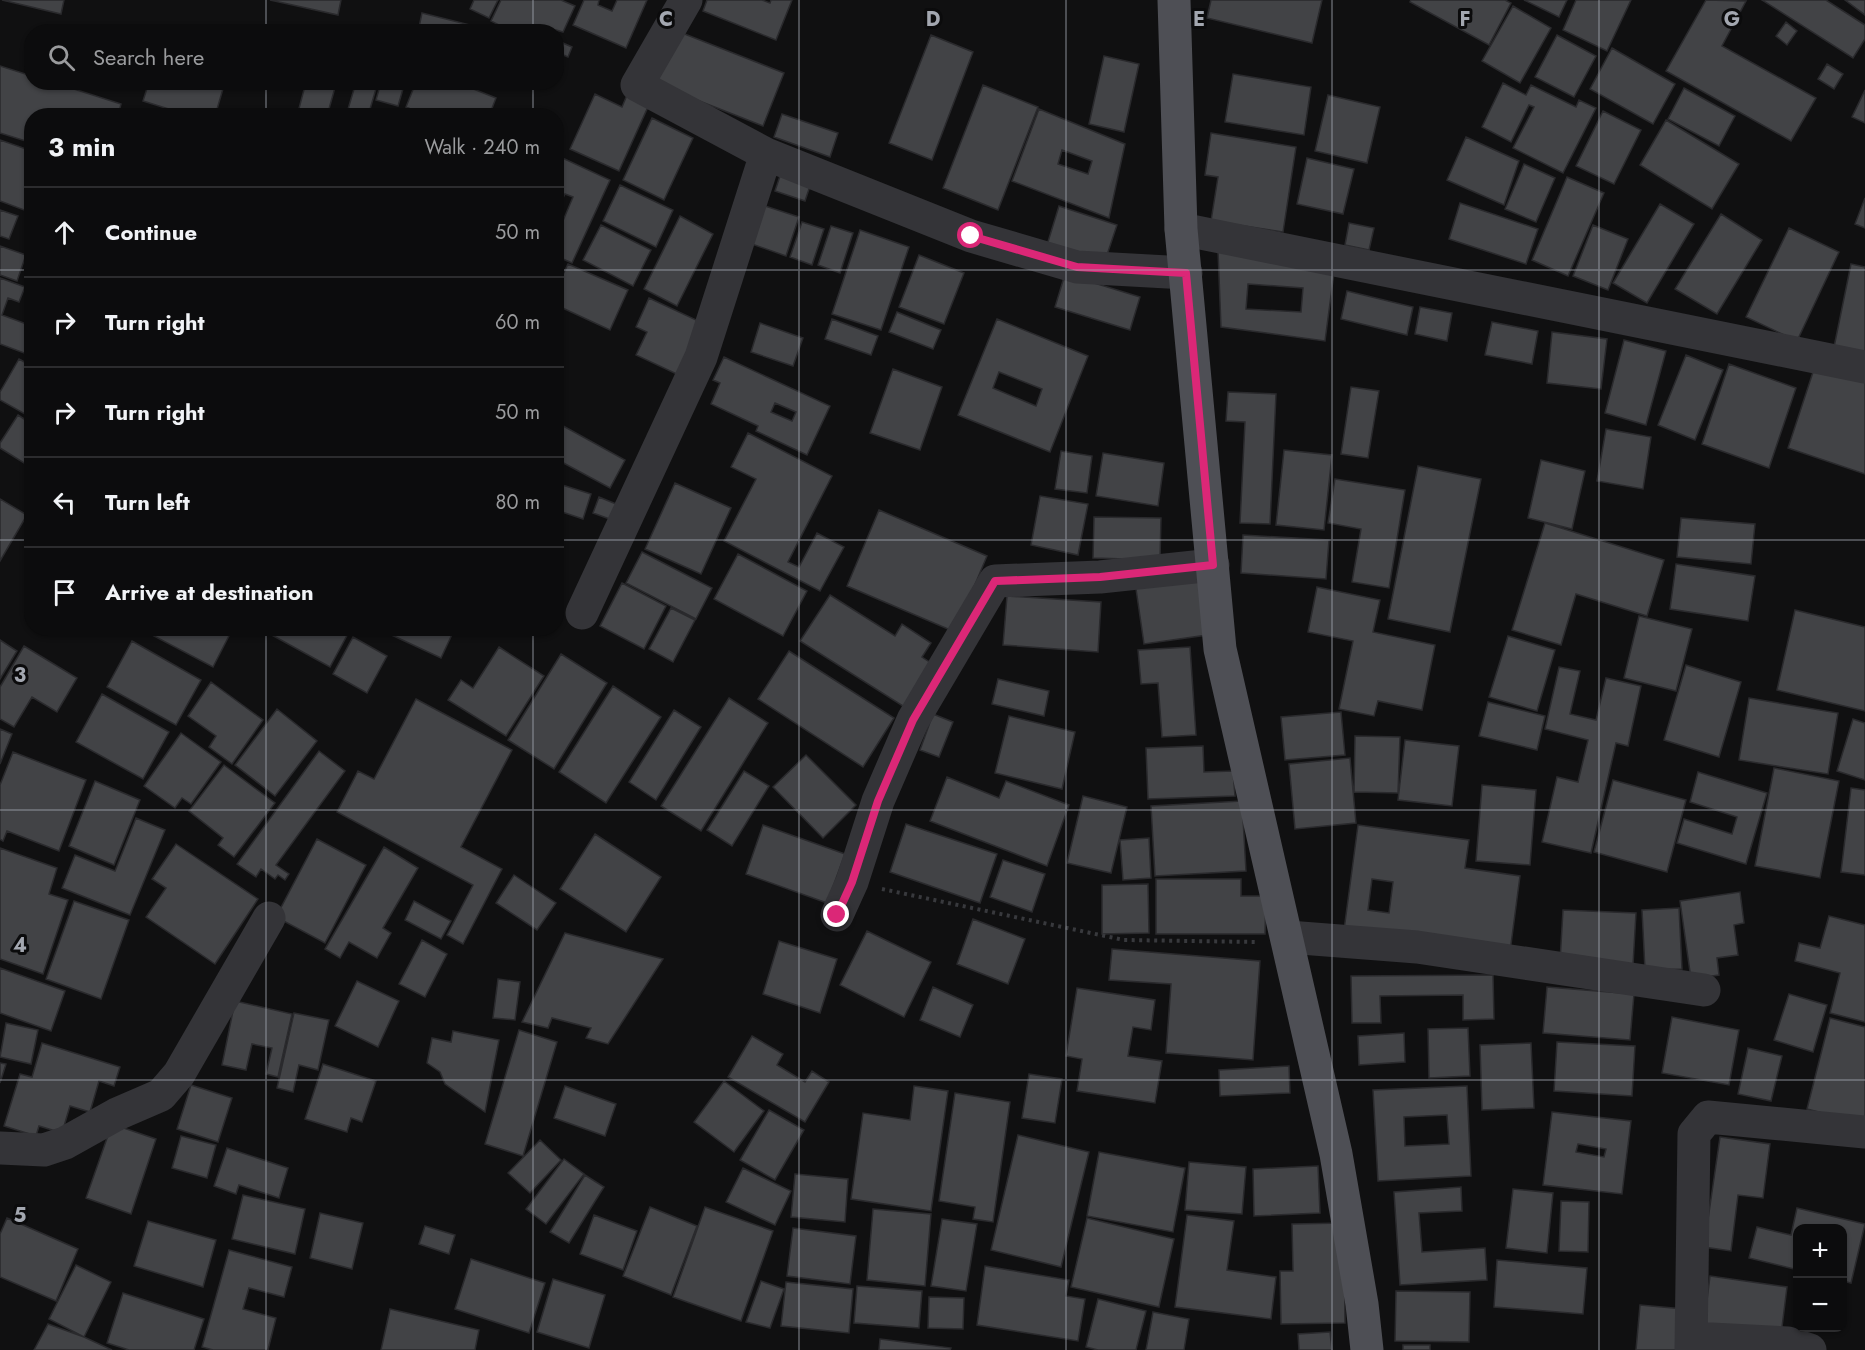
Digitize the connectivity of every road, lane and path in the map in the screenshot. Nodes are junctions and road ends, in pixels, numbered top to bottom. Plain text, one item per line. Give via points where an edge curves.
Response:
1 (686, 0) edge
2 (1174, 0) edge
3 (766, 154) junction
4 (1181, 229) junction
5 (1186, 273) junction
6 (1865, 367) edge
7 (1213, 565) junction
8 (582, 613) dead end
9 (852, 882) junction
10 (837, 915) dead end
11 (269, 918) dead end
12 (1289, 940) junction
13 (1704, 990) dead end
14 (1865, 1132) edge
15 (0, 1148) edge
16 (1691, 1344) edge
17 (1367, 1350) edge
18 (1810, 1350) edge

1 - 3 street via 637,85
2 - 4 main road
3 - 5 street via 971,236 1077,267
3 - 8 street via 701,357
4 - 5 main road
4 - 6 street
5 - 7 main road
7 - 9 street via 1100,577 995,581 913,720 878,801
7 - 12 main road via 1220,649
9 - 10 street
9 - 12 path via 1124,940
11 - 15 street via 179,1074 161,1095 44,1150
12 - 13 street via 1417,947
12 - 17 main road via 1336,1154
14 - 16 street via 1708,1117 1694,1134
16 - 18 street via 1788,1343

